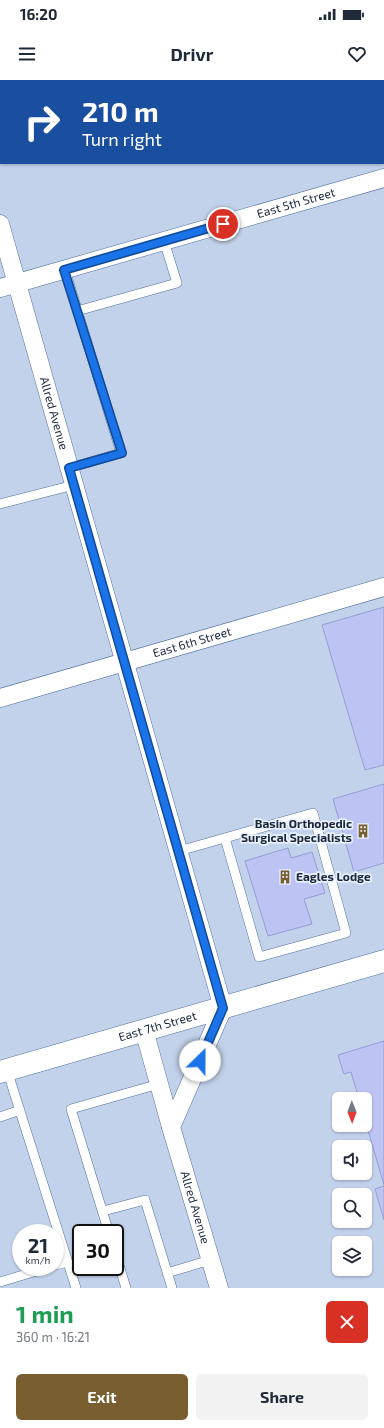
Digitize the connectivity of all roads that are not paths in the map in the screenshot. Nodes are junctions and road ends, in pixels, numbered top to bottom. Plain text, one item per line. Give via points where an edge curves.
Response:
1 (384, 178) edge
2 (0, 224) edge
3 (164, 241) junction
4 (64, 270) junction
5 (8, 286) edge
6 (77, 311) junction
7 (72, 476) junction
8 (0, 504) edge
9 (384, 587) edge
10 (125, 662) junction
11 (0, 698) edge
12 (225, 838) junction
13 (179, 851) junction
14 (384, 961) edge
15 (223, 1008) junction
16 (144, 1030) junction
17 (4, 1071) edge
18 (159, 1084) junction
19 (20, 1110) junction
20 (0, 1117) edge
21 (171, 1127) junction
22 (103, 1211) junction
23 (107, 1224) edge
24 (210, 1260) junction
25 (68, 1262) junction
26 (64, 1263) edge
27 (168, 1273) junction
28 (20, 1276) edge
29 (122, 1276) edge
30 (0, 1282) edge
31 (76, 1288) edge
32 (126, 1288) edge
33 (172, 1288) edge
34 (219, 1288) edge

1 - 3 street, East 5th Street
2 - 5 street, Allred Avenue
3 - 4 street, East 5th Street
3 - 6 lane via 177,283
4 - 5 street, East 5th Street
4 - 6 lane
5 - 7 street, Allred Avenue
6 - 7 lane via 122,453
7 - 8 lane
7 - 10 street, Allred Avenue
9 - 10 street, East 6th Street
10 - 11 street, East 6th Street
10 - 13 street, Allred Avenue
12 - 12 lane via 313,813 346,933 259,957
12 - 13 lane
13 - 15 street, Allred Avenue
14 - 15 street, East 7th Street
15 - 16 street, East 7th Street
15 - 21 street
16 - 17 street, East 7th Street
16 - 18 street, Allred Avenue
17 - 19 lane
18 - 21 street, Allred Avenue
18 - 22 lane via 72,1108
19 - 20 lane
19 - 25 lane
21 - 24 street, Allred Avenue
22 - 23 lane
22 - 27 lane via 145,1200
24 - 27 lane
24 - 34 street, Allred Avenue
25 - 26 lane
25 - 31 lane
27 - 33 lane
28 - 30 lane
29 - 32 lane

